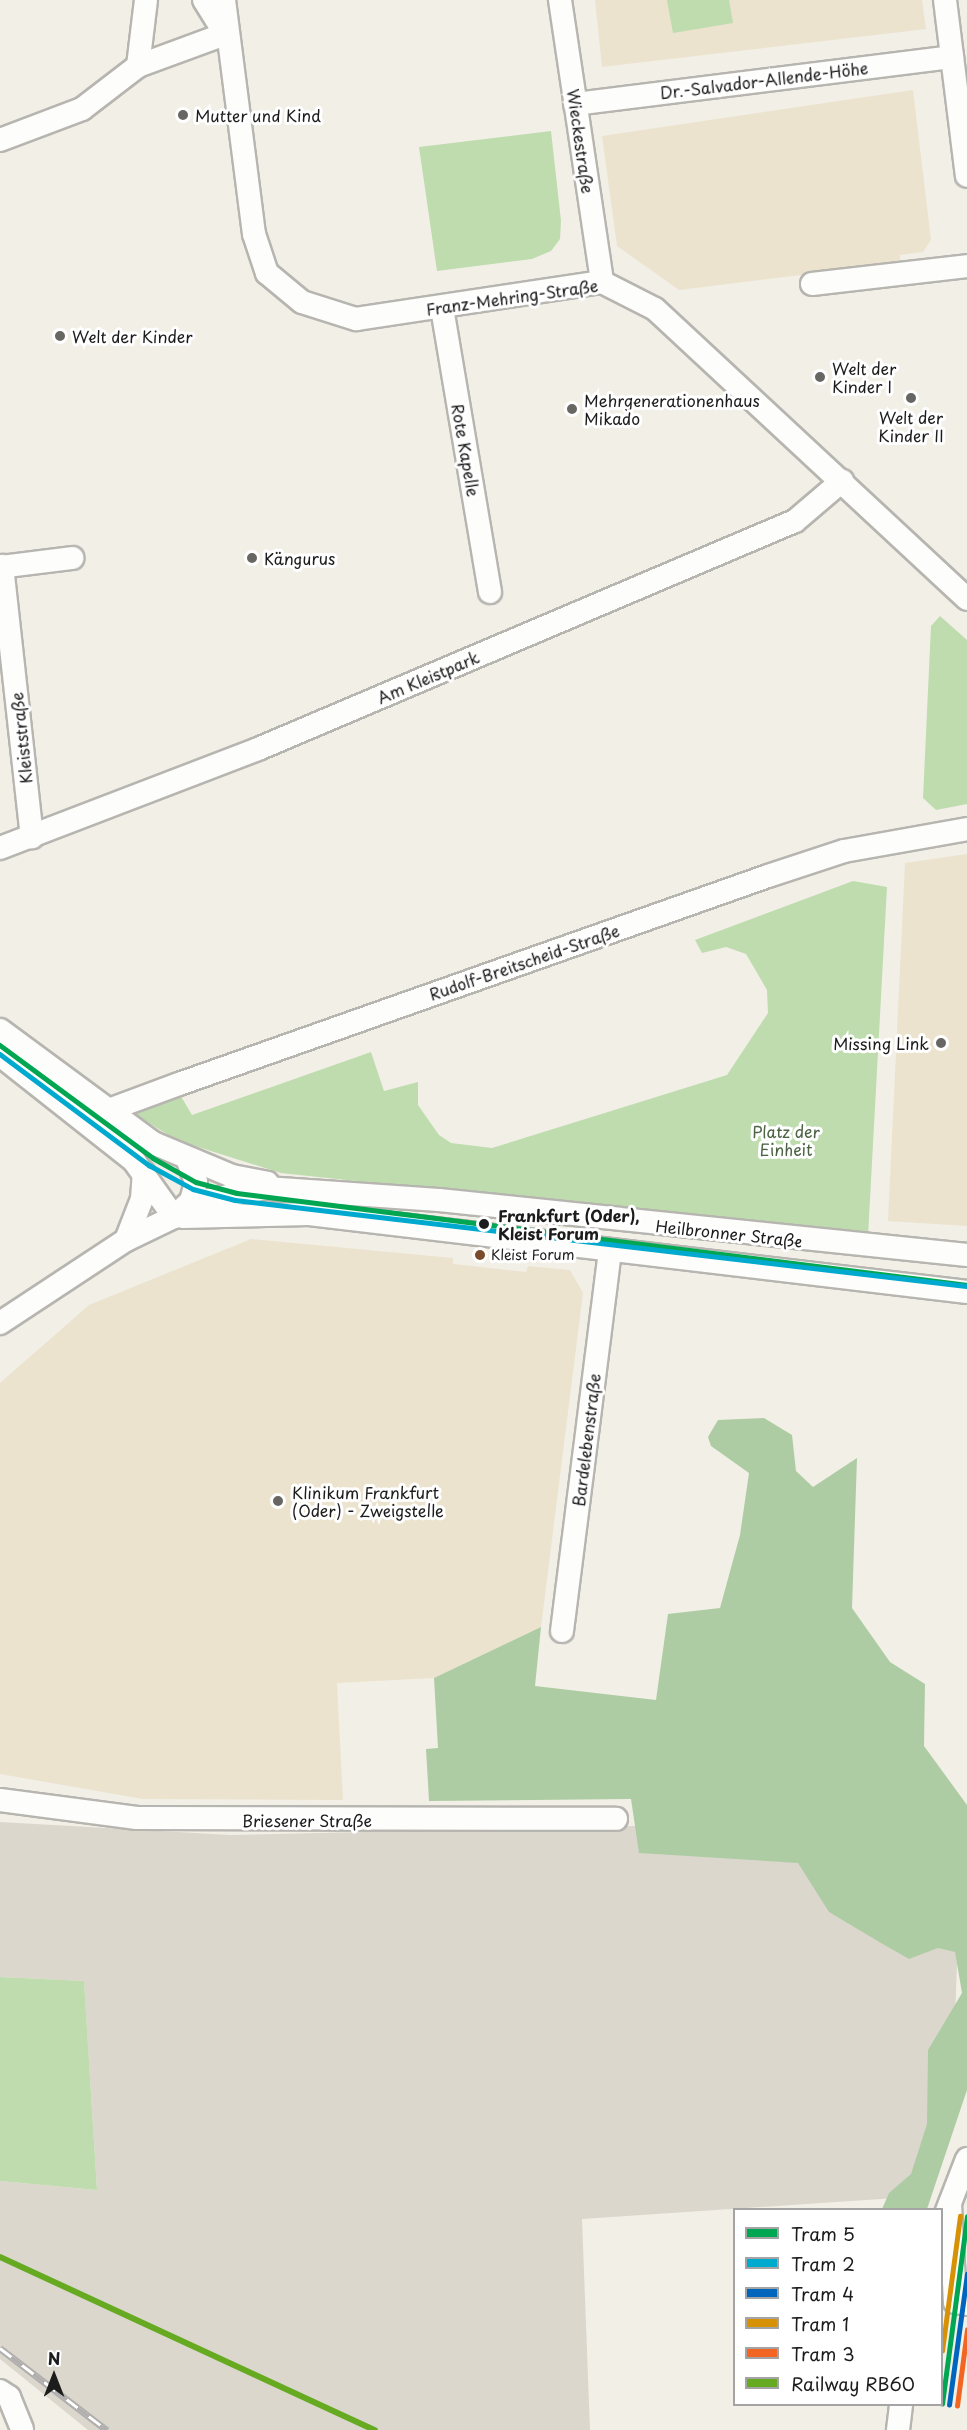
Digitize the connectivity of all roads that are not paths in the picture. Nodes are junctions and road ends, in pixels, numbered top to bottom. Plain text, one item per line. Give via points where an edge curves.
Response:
1 (146, 0) edge
2 (204, 0) edge
3 (224, 0) edge
4 (560, 0) edge
5 (945, 0) edge
6 (225, 33) junction
7 (952, 57) junction
8 (138, 66) junction
9 (575, 104) junction
10 (0, 140) edge
11 (967, 176) edge
12 (967, 266) edge
13 (602, 282) junction
14 (812, 284) dead end
15 (442, 308) junction
16 (842, 481) junction
17 (72, 558) dead end
18 (1, 567) edge
19 (490, 592) dead end
20 (967, 599) edge
21 (967, 828) edge
22 (32, 837) junction
23 (0, 848) edge
24 (0, 1030) edge
25 (0, 1054) edge
26 (99, 1119) junction
27 (187, 1159) junction
28 (144, 1173) junction
29 (292, 1187) junction
30 (174, 1217) junction
31 (126, 1240) junction
32 (610, 1250) junction
33 (967, 1255) edge
34 (967, 1292) edge
35 (0, 1323) edge
36 (562, 1631) dead end
37 (0, 1800) edge
38 (616, 1820) dead end
39 (967, 2159) edge
40 (950, 2204) junction
41 (943, 2222) edge
42 (967, 2233) edge
43 (953, 2266) junction
44 (954, 2300) edge
45 (0, 2391) edge
46 (901, 2406) edge
47 (22, 2430) edge
48 (898, 2430) edge

1 - 8 street
2 - 6 street, Franz-Mehring-Straße
3 - 6 street, Franz-Mehring-Straße
4 - 9 street, Wieckestraße
5 - 7 street
6 - 8 street
6 - 15 street, Franz-Mehring-Straße via 254,234 267,273 302,302 357,319
7 - 9 street, Dr.-Salvador-Allende-Höhe
7 - 11 street
8 - 10 street via 82,109
9 - 13 street, Wieckestraße
12 - 14 street
13 - 15 street, Franz-Mehring-Straße
13 - 16 street, Franz-Mehring-Straße via 655,309
15 - 19 street, Rote Kapelle
16 - 20 street, Franz-Mehring-Straße
16 - 22 street, Am Kleistpark via 795,521 258,749
17 - 18 street, Kleiststraße
18 - 22 street, Kleiststraße
21 - 26 street, Rudolf-Breitscheid-Straße via 904,837 768,876
22 - 23 street, Am Kleistpark
24 - 26 street
25 - 26 street
26 - 27 street
26 - 28 street
27 - 29 street via 232,1176
27 - 30 street via 196,1182 191,1201
28 - 30 street
28 - 31 street via 142,1199
29 - 30 street, Heilbronner Straße via 209,1200
29 - 33 street, Heilbronner Straße
30 - 31 street, Heilbronner Straße
30 - 32 street, Heilbronner Straße via 309,1214
31 - 35 street, Heilbronner Straße
32 - 34 street, Heilbronner Straße
32 - 36 street, Bardelebenstraße
37 - 38 street, Briesener Straße via 136,1818
39 - 40 street
40 - 41 street
40 - 43 street
42 - 43 street
43 - 44 street
45 - 47 street via 9,2397
46 - 48 street

